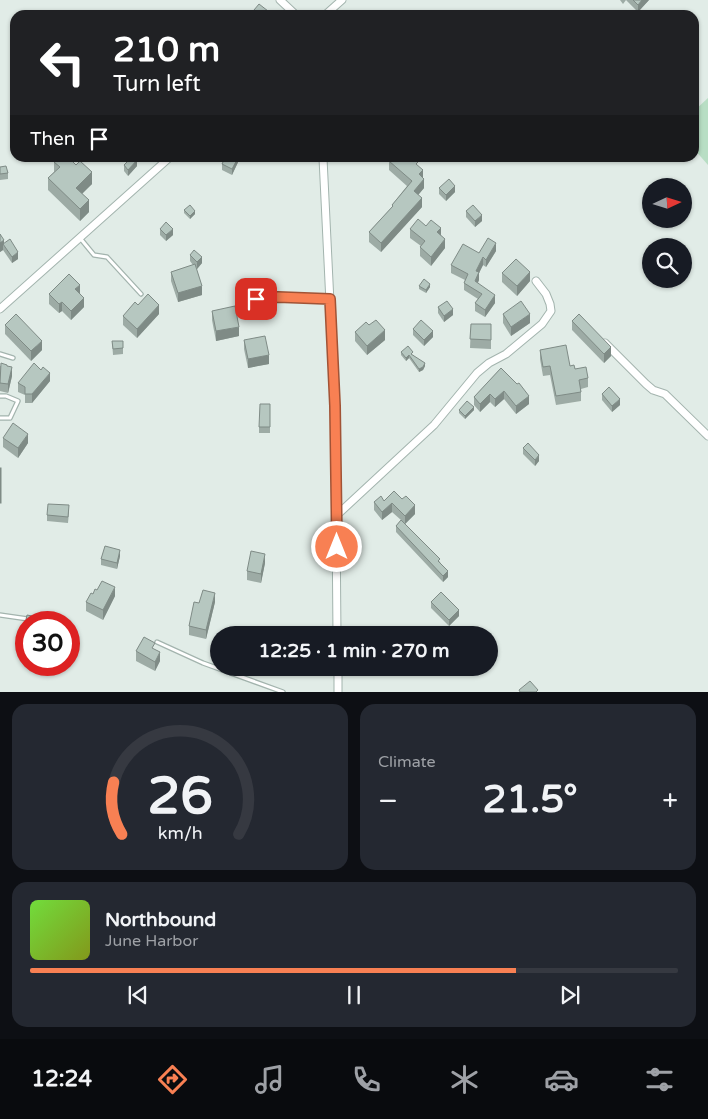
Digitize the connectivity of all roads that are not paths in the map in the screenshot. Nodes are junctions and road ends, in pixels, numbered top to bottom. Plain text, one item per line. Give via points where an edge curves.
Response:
1 (280, 0) edge
2 (292, 0) edge
3 (342, 0) edge
4 (290, 9) joint
5 (331, 10) edge
6 (164, 162) edge
7 (323, 162) edge
8 (79, 238) junction
9 (536, 281) dead end
10 (141, 294) dead end
11 (330, 299) junction
12 (243, 307) dead end
13 (0, 309) edge
14 (601, 339) edge
15 (0, 354) edge
16 (13, 358) dead end
17 (0, 396) edge
18 (0, 418) edge
19 (708, 436) edge
20 (337, 515) junction
21 (0, 615) edge
22 (15, 617) edge
23 (338, 626) edge
24 (156, 642) edge
25 (338, 676) edge
26 (283, 692) edge
27 (338, 692) edge

1 - 4 street
2 - 4 street
3 - 5 street
6 - 8 street
7 - 11 street
8 - 10 lane via 94,255 107,257
8 - 13 street
9 - 20 street via 546,294 551,311 542,324 506,354 477,372 434,425
11 - 12 lane via 256,299
11 - 20 street
14 - 19 street via 646,384 665,394
15 - 16 lane
17 - 18 lane via 18,401 10,418
20 - 23 street
21 - 22 lane
24 - 26 lane
25 - 27 street

